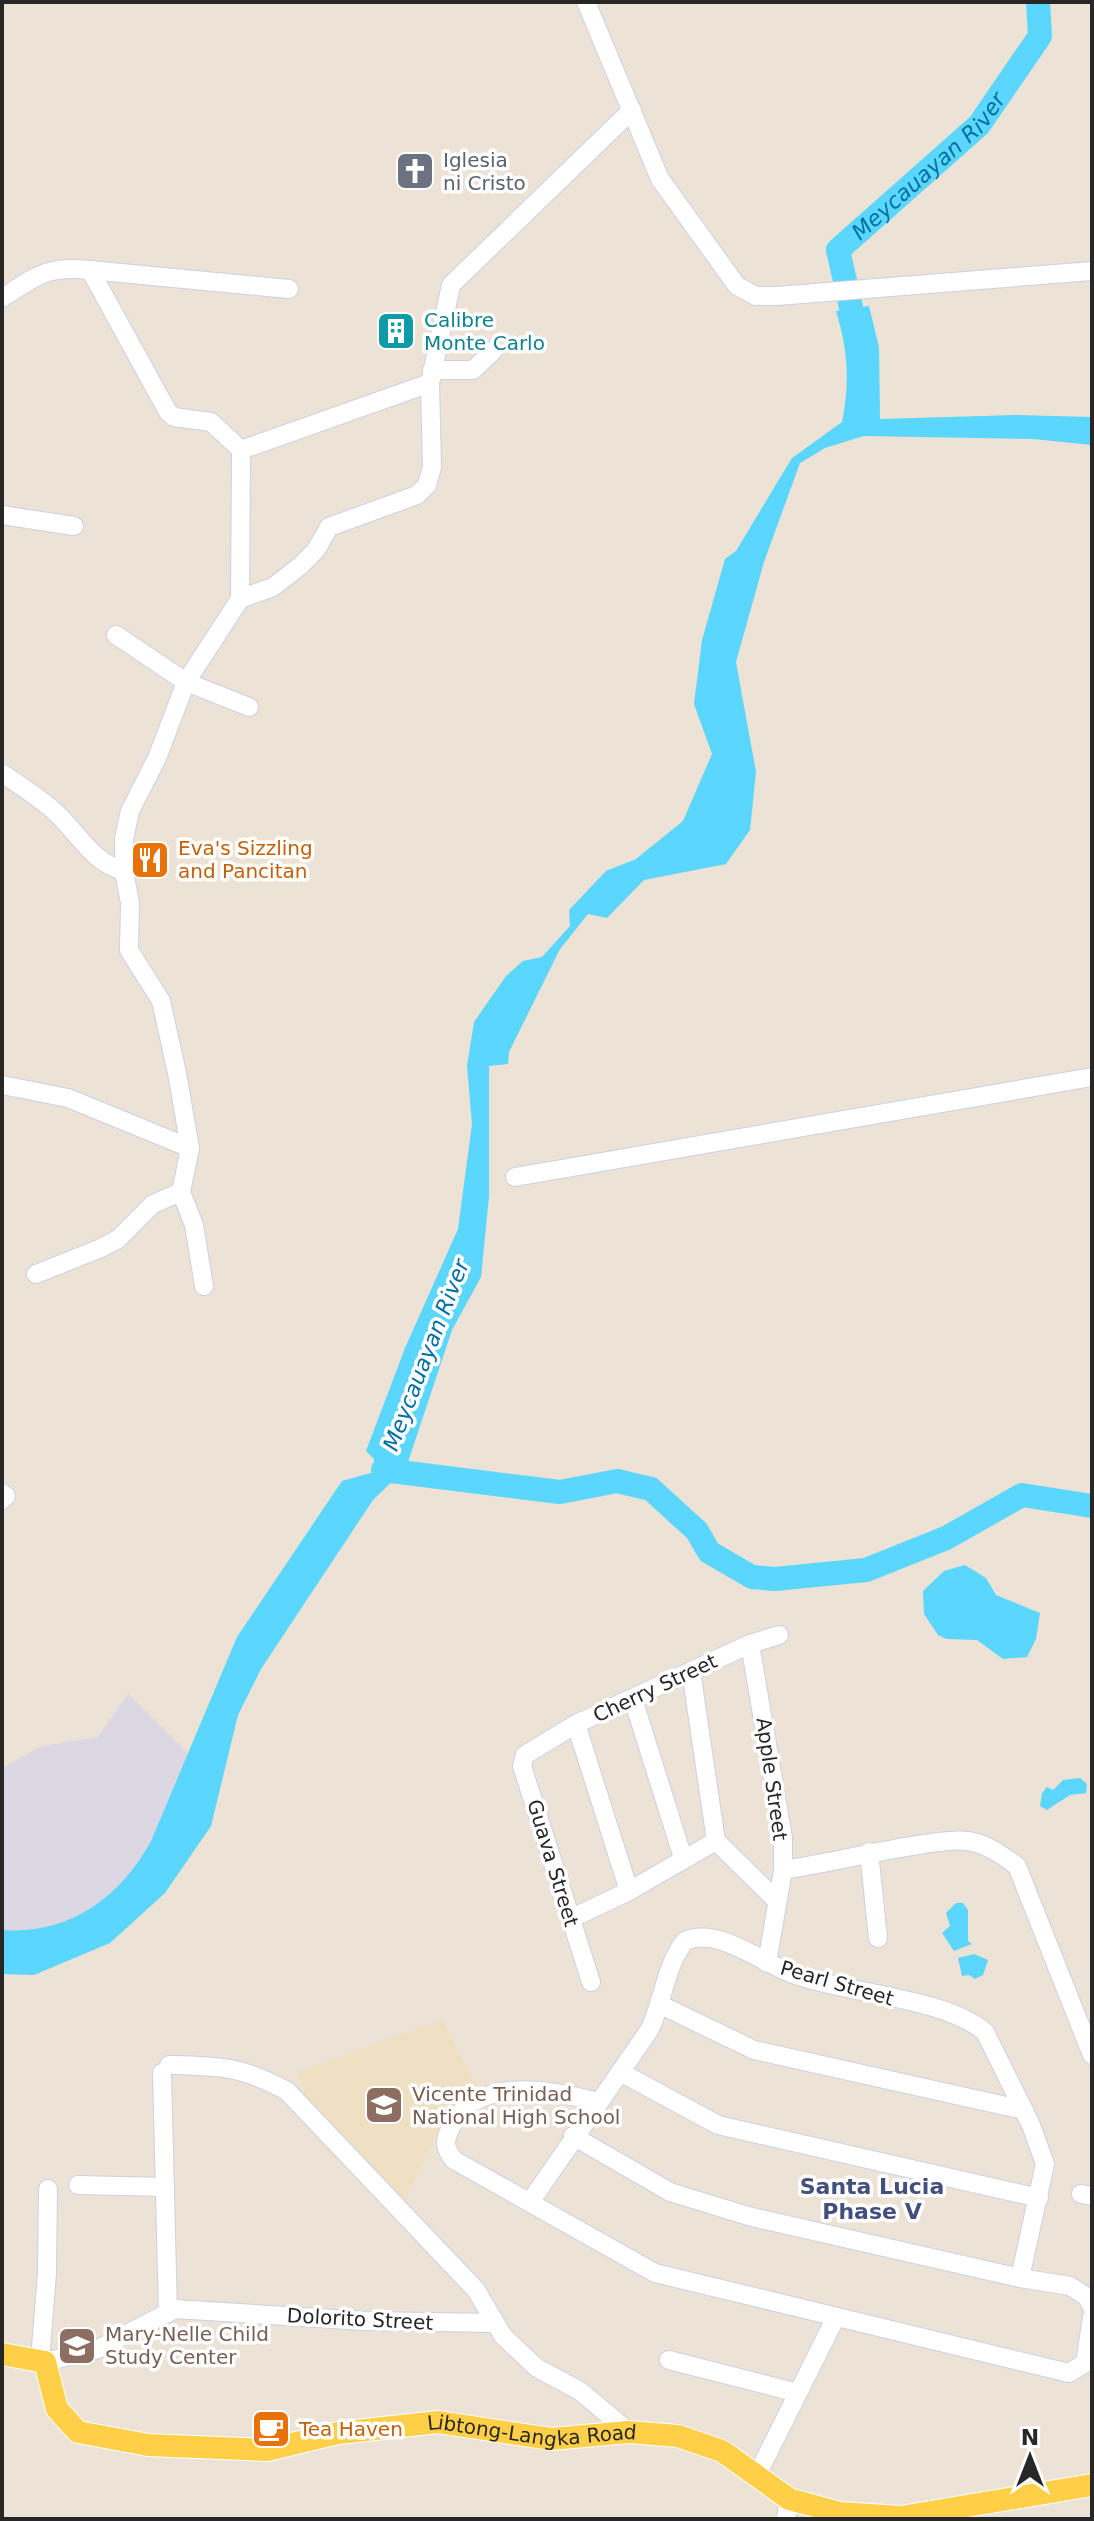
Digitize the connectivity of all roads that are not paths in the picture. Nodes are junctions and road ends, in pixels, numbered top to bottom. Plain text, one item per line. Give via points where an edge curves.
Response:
1 (586, 2) edge
2 (632, 110) junction
3 (90, 270) junction
4 (1092, 271) edge
5 (289, 289) dead end
6 (2, 298) edge
7 (493, 351) dead end
8 (431, 377) junction
9 (241, 450) junction
10 (2, 515) edge
11 (74, 526) dead end
12 (240, 599) junction
13 (116, 635) dead end
14 (186, 682) junction
15 (249, 707) dead end
16 (2, 773) edge
17 (124, 871) junction
18 (1092, 1077) edge
19 (2, 1085) edge
20 (190, 1148) junction
21 (515, 1177) dead end
22 (181, 1192) junction
23 (36, 1274) dead end
24 (204, 1286) dead end
25 (2, 1493) edge
26 (2, 1500) edge
27 (779, 1635) dead end
28 (750, 1644) junction
29 (691, 1671) junction
30 (633, 1699) junction
31 (576, 1724) junction
32 (535, 1748) joint
33 (716, 1841) junction
34 (869, 1852) junction
35 (683, 1858) junction
36 (783, 1870) junction
37 (629, 1891) junction
38 (776, 1900) junction
39 (570, 1919) junction
40 (878, 1938) dead end
41 (767, 1963) junction
42 (591, 1982) dead end
43 (661, 2005) junction
44 (1092, 2055) edge
45 (620, 2072) junction
46 (598, 2102) junction
47 (1024, 2110) junction
48 (573, 2136) junction
49 (78, 2185) dead end
50 (165, 2187) junction
51 (48, 2189) dead end
52 (1039, 2198) junction
53 (530, 2202) junction
54 (1020, 2278) junction
55 (1092, 2307) edge
56 (168, 2313) junction
57 (836, 2317) junction
58 (1092, 2317) edge
59 (495, 2323) junction
60 (2, 2354) edge
61 (669, 2360) dead end
62 (42, 2361) junction
63 (798, 2393) junction
64 (629, 2432) junction
65 (756, 2477) junction
66 (1092, 2485) edge
67 (787, 2509) edge
68 (936, 2516) edge

1 - 2 street
2 - 4 street via 660,179 737,286 756,296
2 - 8 street via 454,280
3 - 5 street
3 - 6 street via 67,267 38,273
3 - 9 street via 168,412 211,422
7 - 8 street via 473,370
8 - 9 street
8 - 12 street via 432,467 427,485 417,495 329,527 300,566 273,587
9 - 12 street
10 - 11 street
12 - 14 street
13 - 14 street
14 - 15 street
14 - 17 street via 130,811
16 - 17 street via 54,811 92,854
17 - 20 street via 129,950 161,1001
18 - 21 street
19 - 20 street via 68,1098
20 - 22 street
22 - 23 street via 153,1204 118,1239
22 - 24 street via 194,1225
25 - 26 street
27 - 28 street, Cherry Street
28 - 29 street, Cherry Street
28 - 36 street, Apple Street via 779,1803
29 - 30 street, Cherry Street
29 - 33 street
30 - 31 street, Cherry Street
30 - 35 street
31 - 32 street, Cherry Street
31 - 37 street
32 - 39 street, Guava Street via 525,1755 522,1766
33 - 35 street
33 - 38 street
34 - 36 street
34 - 40 street
34 - 44 street via 966,1841 998,1852 1017,1866
35 - 37 street
36 - 38 street, Apple Street
37 - 39 street
38 - 41 street, Apple Street
39 - 42 street, Guava Street
41 - 43 street, Pearl Street via 708,1936 693,1937 676,1952
41 - 47 street, Pearl Street via 973,2022 992,2041
43 - 45 street, Pearl Street
43 - 47 street via 754,2050
45 - 46 street, Pearl Street
45 - 52 street via 718,2125
46 - 48 street, Pearl Street
46 - 53 street via 495,2091 475,2099 455,2117 445,2139 454,2160
47 - 52 street, Pearl Street via 1045,2164
48 - 53 street, Pearl Street
48 - 54 street via 683,2196 748,2216
49 - 50 street
50 - 56 street
50 - 59 street via 165,2069 223,2066 252,2072 287,2091 476,2290
51 - 62 street
52 - 54 street, Pearl Street
53 - 57 street via 655,2273
54 - 55 street via 1070,2286
56 - 59 street, Dolorito Street
56 - 62 street, Dolorito Street via 98,2349
57 - 58 street via 1069,2373 1085,2363
57 - 63 street
59 - 64 street via 537,2368 580,2391
60 - 62 main road
61 - 63 street
62 - 64 main road, Libtong-Langka Road via 57,2409 78,2432 148,2445 267,2450 338,2433 438,2422 551,2439
63 - 65 street
64 - 65 main road, Libtong-Langka Road via 701,2441
65 - 67 main road, Libtong-Langka Road
66 - 68 main road, Libtong-Langka Road via 1040,2491
67 - 68 main road, Libtong-Langka Road

